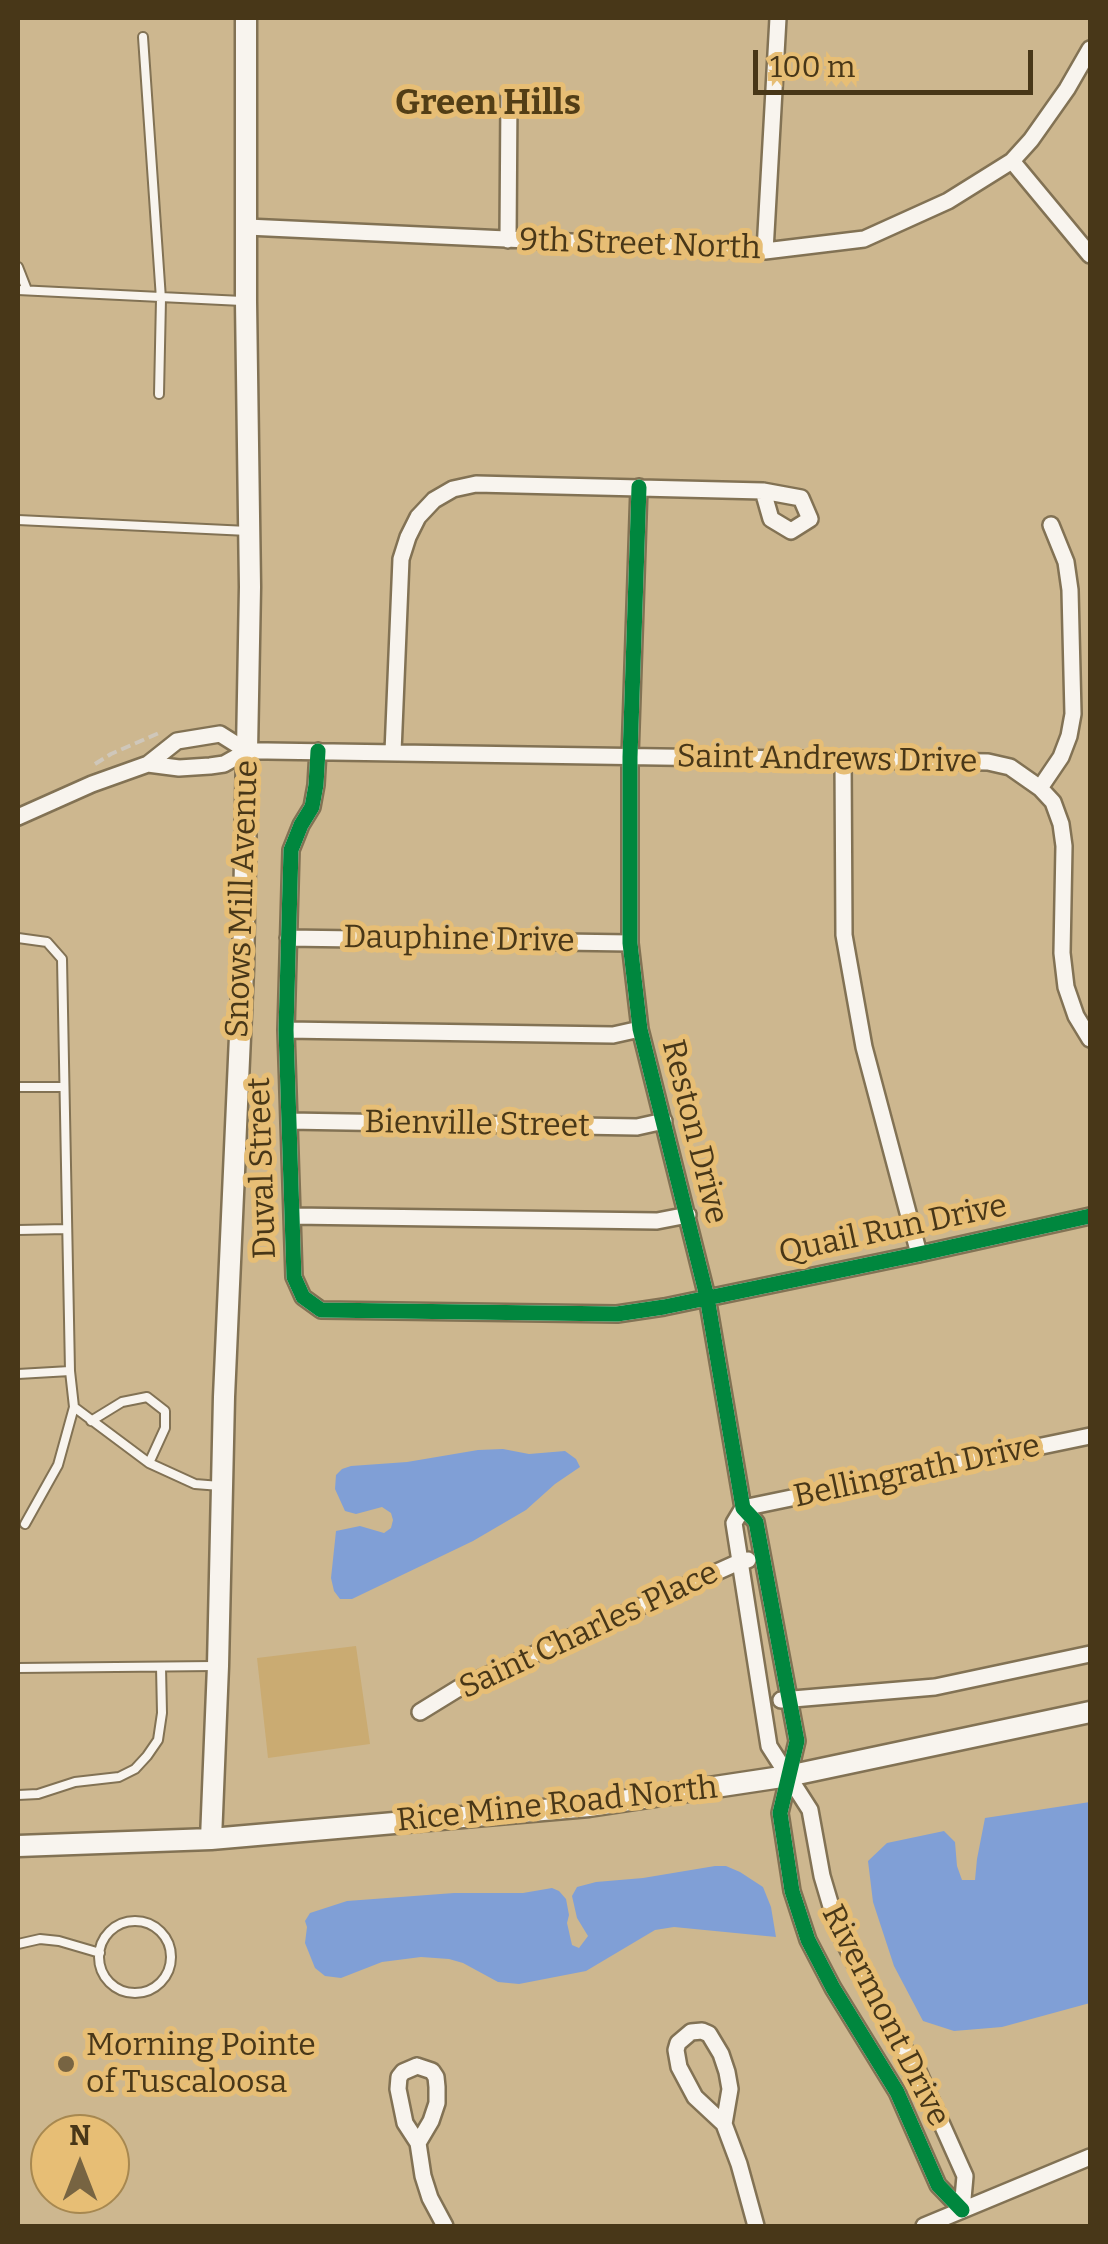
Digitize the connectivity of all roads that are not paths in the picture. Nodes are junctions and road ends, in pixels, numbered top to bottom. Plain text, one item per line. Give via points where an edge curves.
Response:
1 (246, 18) edge
2 (778, 18) edge
3 (143, 37) dead end
4 (1090, 49) edge
5 (509, 96) dead end
6 (1012, 161) junction
7 (247, 227) junction
8 (508, 240) junction
9 (765, 251) junction
10 (1090, 255) edge
11 (18, 268) edge
12 (22, 290) edge
13 (161, 299) junction
14 (246, 302) junction
15 (159, 394) dead end
16 (639, 487) junction
17 (764, 491) dead end
18 (18, 520) edge
19 (1051, 525) dead end
20 (250, 531) junction
21 (247, 751) junction
22 (318, 751) junction
23 (394, 752) junction
24 (630, 757) junction
25 (843, 759) junction
26 (148, 764) junction
27 (1040, 788) junction
28 (18, 817) edge
29 (18, 938) edge
30 (288, 938) junction
31 (630, 942) junction
32 (640, 1029) junction
33 (286, 1030) junction
34 (1090, 1038) edge
35 (18, 1087) edge
36 (64, 1087) junction
37 (289, 1121) junction
38 (664, 1122) junction
39 (688, 1215) junction
40 (293, 1216) junction
41 (1090, 1216) edge
42 (67, 1229) junction
43 (18, 1230) edge
44 (919, 1254) junction
45 (708, 1297) junction
46 (70, 1371) junction
47 (18, 1374) edge
48 (74, 1407) junction
49 (91, 1420) junction
50 (1090, 1436) edge
51 (149, 1463) junction
52 (222, 1486) junction
53 (743, 1508) junction
54 (25, 1524) dead end
55 (762, 1557) junction
56 (739, 1562) junction
57 (1090, 1654) edge
58 (218, 1666) junction
59 (161, 1667) junction
60 (18, 1668) edge
61 (787, 1700) junction
62 (762, 1702) junction
63 (420, 1712) dead end
64 (1090, 1712) edge
65 (788, 1776) junction
66 (18, 1795) edge
67 (211, 1839) junction
68 (18, 1846) edge
69 (18, 1944) edge
70 (100, 1953) junction
71 (724, 2124) junction
72 (418, 2142) dead end
73 (1090, 2157) edge
74 (962, 2210) junction
75 (445, 2226) edge
76 (756, 2226) edge
77 (924, 2226) edge

1 - 7 main road, Snows Mill Avenue
2 - 9 street
3 - 13 lane
4 - 6 street
5 - 8 street
6 - 9 street, 9th Street North via 948,201 864,239
6 - 10 street
7 - 8 street, 9th Street North
7 - 14 main road, Snows Mill Avenue
8 - 9 street, 9th Street North
11 - 12 lane
12 - 13 lane
13 - 14 lane
13 - 15 lane
14 - 20 main road, Snows Mill Avenue
16 - 17 street
16 - 23 street via 476,484 434,500 418,517 401,558
16 - 24 street, Reston Drive
18 - 20 lane
19 - 27 street via 1070,590 1073,714 1061,757
20 - 21 main road, Snows Mill Avenue
21 - 22 street, Saint Andrews Drive
21 - 26 street via 224,764
21 - 26 street via 220,734 177,741
21 - 52 main road, Snows Mill Avenue
22 - 23 street, Saint Andrews Drive
22 - 30 street, Duval Street via 312,806 291,850
23 - 24 street, Saint Andrews Drive
24 - 25 street, Saint Andrews Drive
24 - 31 street, Reston Drive
25 - 27 street, Saint Andrews Drive via 988,762 1010,767
25 - 44 street via 844,934 864,1048
26 - 28 street
27 - 34 street via 1054,802 1064,846 1066,987
29 - 36 lane via 47,942 62,959
30 - 31 street, Dauphine Drive
30 - 33 street, Duval Street
31 - 32 street, Reston Drive
32 - 33 street via 613,1035
32 - 38 street, Reston Drive
33 - 37 street, Duval Street
35 - 36 lane
36 - 42 lane
37 - 38 street, Bienville Street via 637,1127
37 - 40 street, Duval Street
38 - 39 street, Reston Drive
39 - 40 street via 658,1221
39 - 45 street, Reston Drive
40 - 45 street, Duval Street via 294,1278 302,1296 320,1310 617,1314
41 - 44 street, Quail Run Drive
42 - 43 lane
42 - 46 lane
44 - 45 street, Quail Run Drive
45 - 53 street, Reston Drive
46 - 47 lane
46 - 48 lane
48 - 49 lane
48 - 54 lane via 58,1465
49 - 51 lane
49 - 51 lane via 147,1397 165,1411
50 - 53 street, Bellingrath Drive
51 - 52 lane via 195,1484
52 - 58 main road, Snows Mill Avenue
53 - 55 street, Reston Drive via 756,1522
53 - 56 street, Reston Drive via 734,1523
55 - 56 street, Saint Charles Place
55 - 61 street, Reston Drive
56 - 62 street, Reston Drive
56 - 63 street, Saint Charles Place
57 - 61 street via 934,1688
58 - 59 lane
58 - 67 main road, Snows Mill Avenue
59 - 60 lane
59 - 66 lane via 158,1740 135,1769
61 - 62 street
61 - 65 street, Reston Drive via 796,1742
62 - 65 street, Reston Drive via 769,1746
64 - 65 main road, Rice Mine Road North
65 - 67 main road, Rice Mine Road North via 590,1806
65 - 74 street, Rivermont Drive via 810,1810 838,1930 918,2070 965,2176
65 - 74 street, Rivermont Drive via 780,1813 792,1891 808,1940 897,2092 938,2185
67 - 68 main road, Rice Mine Road North
69 - 70 lane via 40,1938
70 - 70 lane via 104,1976 132,1993 162,1981 170,1960 166,1939 138,1922 116,1926
71 - 71 street via 730,2089 721,2054 709,2034 691,2032 678,2043 679,2067 695,2097
71 - 76 street
72 - 75 street via 430,2198
73 - 74 street
74 - 77 street

